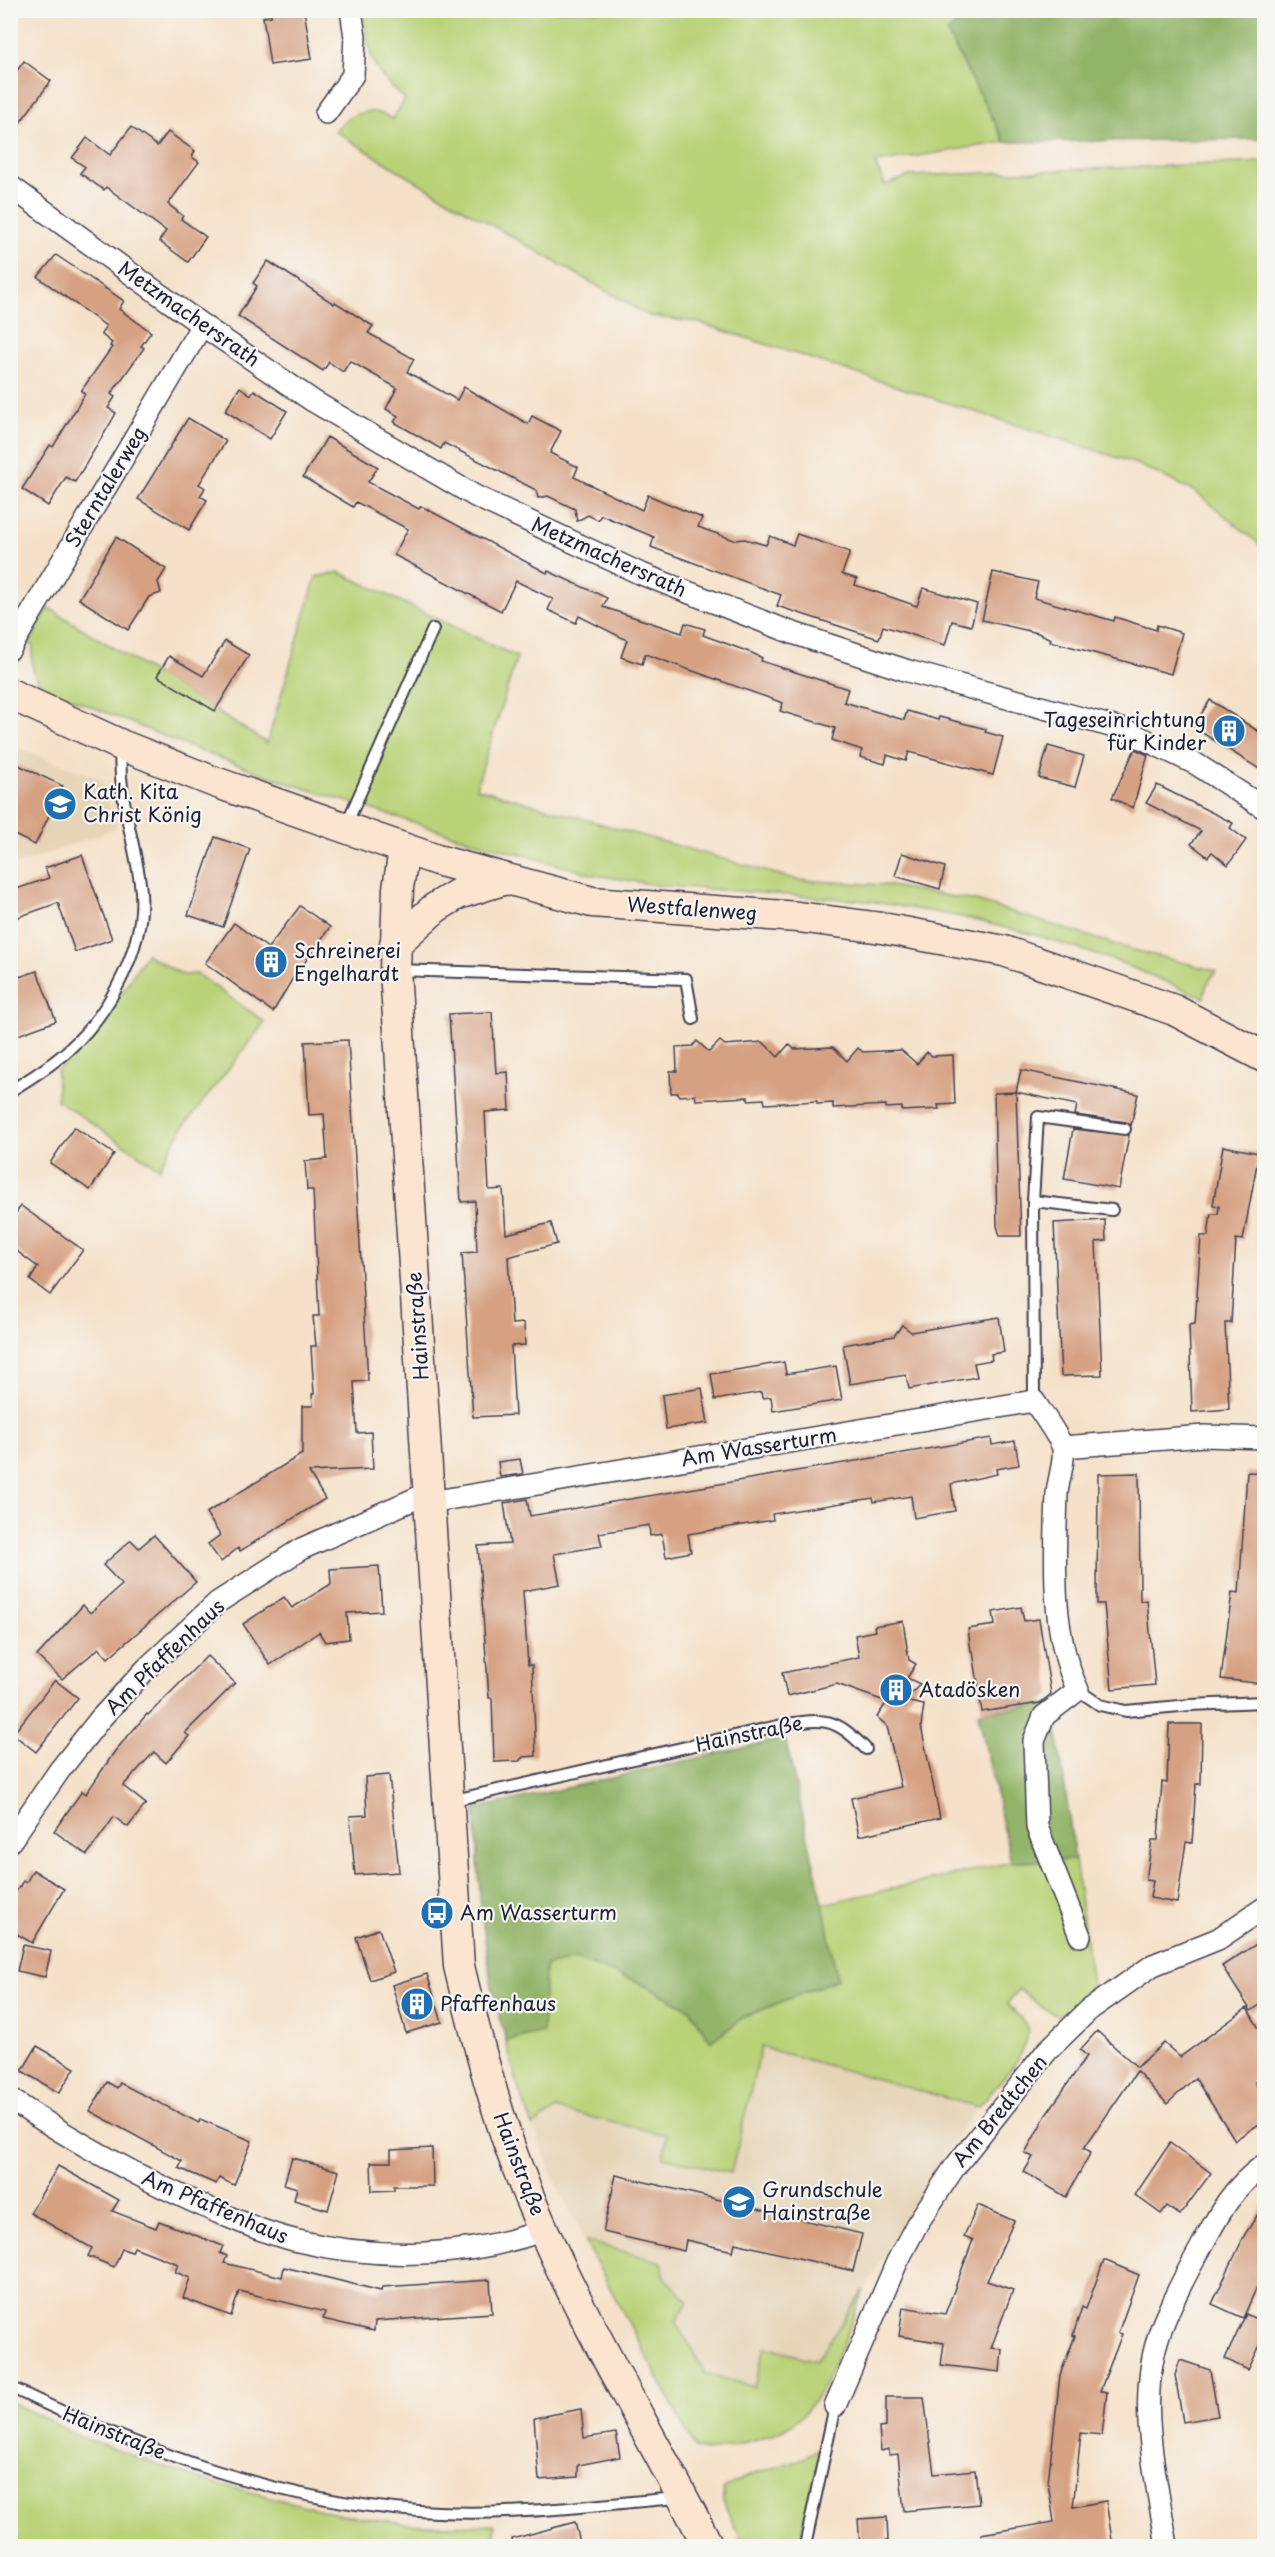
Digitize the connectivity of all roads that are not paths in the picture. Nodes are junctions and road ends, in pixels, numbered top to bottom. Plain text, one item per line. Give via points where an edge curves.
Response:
1 (351, 10) edge
2 (326, 113) dead end
3 (10, 186) edge
4 (202, 325) junction
5 (433, 629) dead end
6 (10, 649) edge
7 (10, 694) edge
8 (121, 745) junction
9 (1264, 808) edge
10 (344, 828) junction
11 (404, 850) junction
12 (506, 879) junction
13 (395, 957) junction
14 (693, 1019) dead end
15 (1264, 1057) edge
16 (10, 1091) edge
17 (1125, 1129) dead end
18 (1033, 1201) junction
19 (1112, 1210) dead end
20 (1034, 1401) junction
21 (1264, 1438) edge
22 (1063, 1447) junction
23 (429, 1497) junction
24 (1078, 1690) junction
25 (1264, 1702) edge
26 (866, 1749) dead end
27 (447, 1802) junction
28 (10, 1842) edge
29 (1264, 1908) edge
30 (1080, 1936) dead end
31 (10, 2099) edge
32 (1264, 2165) edge
33 (544, 2230) junction
34 (10, 2387) edge
35 (835, 2406) joint
36 (683, 2497) junction
37 (708, 2547) edge
38 (805, 2547) edge
39 (1167, 2547) edge

1 - 2 street via 355,37 353,75
3 - 4 street, Metzmachersrath
4 - 6 street, Sterntalerweg
4 - 9 street, Metzmachersrath via 313,401 475,496 629,568 789,632 897,667 1125,730 1196,764
5 - 10 lane
7 - 8 street, Westfalenweg
8 - 10 street, Westfalenweg
8 - 16 lane via 119,774 141,886 139,929 124,974 102,1014 67,1051
10 - 11 street, Westfalenweg
11 - 12 street, Westfalenweg
11 - 13 street, Hainstraße
12 - 13 street via 458,894 435,908
12 - 15 street, Westfalenweg via 592,902 798,917 1004,951 1174,1010
13 - 14 lane via 686,979
13 - 23 street, Hainstraße
17 - 18 lane via 1038,1117
18 - 19 lane
18 - 20 lane
20 - 22 street
20 - 23 street, Am Wasserturm
21 - 22 street via 1204,1436
22 - 24 street via 1057,1491 1056,1551 1060,1634 1068,1670
23 - 27 street, Hainstraße
23 - 28 street, Am Pfaffenhaus via 301,1549 218,1602 147,1668 100,1719
24 - 25 lane via 1100,1705 1126,1711
24 - 30 street via 1044,1716 1034,1741 1037,1827
26 - 27 lane, Hainstraße via 845,1728 816,1719
27 - 33 street, Hainstraße via 459,1966 482,2063 512,2154
29 - 35 street, Am Bredtchen via 1218,1939 1154,1965 1089,2010 1047,2051 954,2168 917,2224
31 - 33 street, Am Pfaffenhaus via 117,2165 174,2194 297,2241 391,2253 448,2251 511,2242
32 - 39 street via 1228,2197 1170,2309 1152,2364 1148,2398 1150,2439
33 - 36 street, Hainstraße
34 - 36 lane, Hainstraße via 150,2449 248,2481 362,2506 491,2512
35 - 38 lane
36 - 37 street, Hainstraße

